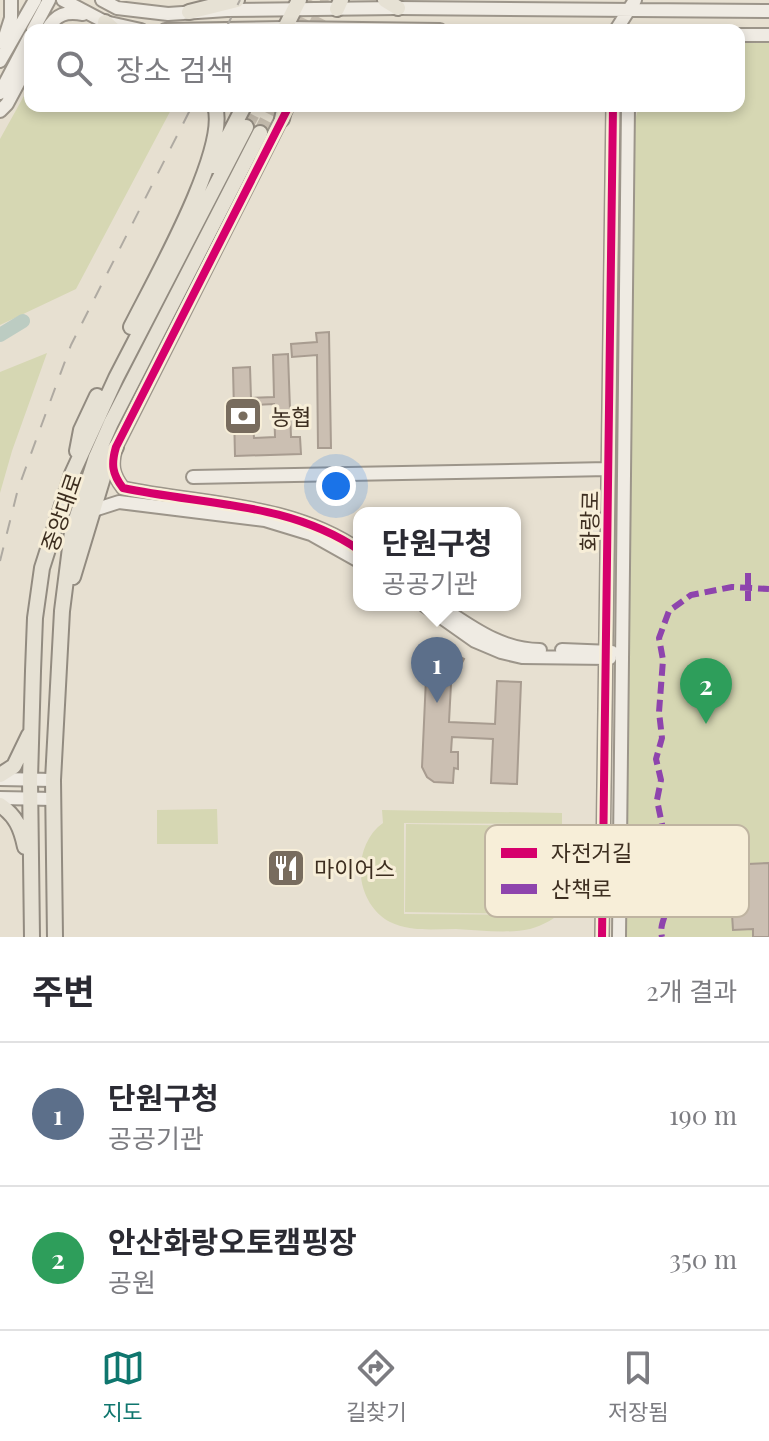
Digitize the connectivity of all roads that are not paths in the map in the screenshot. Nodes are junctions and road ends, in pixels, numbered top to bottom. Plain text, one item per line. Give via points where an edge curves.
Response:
1 (11, 0) edge
2 (35, 0) edge
3 (49, 0) edge
4 (63, 0) edge
5 (102, 0) edge
6 (237, 0) edge
7 (339, 4) edge
8 (391, 4) edge
9 (297, 5) edge
10 (632, 5) edge
11 (769, 11) edge
12 (189, 12) junction
13 (104, 23) edge
14 (36, 24) edge
15 (52, 24) edge
16 (288, 24) edge
17 (329, 24) edge
18 (620, 24) edge
19 (745, 35) edge
20 (769, 35) edge
21 (24, 47) edge
22 (0, 51) edge
23 (0, 61) edge
24 (24, 72) edge
25 (0, 93) edge
26 (0, 111) edge
27 (215, 112) edge
28 (241, 112) tunnel mouth
29 (286, 112) edge
30 (613, 112) edge
31 (628, 112) edge
32 (634, 112) edge
33 (627, 149) junction
34 (194, 203) junction
35 (116, 447) junction
36 (608, 469) junction
37 (72, 474) junction
38 (193, 477) dead end
39 (94, 510) junction
40 (353, 546) edge
41 (353, 558) edge
42 (62, 611) junction
43 (432, 611) edge
44 (447, 611) edge
45 (605, 654) junction
46 (622, 655) junction
47 (33, 727) junction
48 (0, 777) edge
49 (30, 779) junction
50 (53, 780) junction
51 (0, 798) edge
52 (30, 798) junction
53 (54, 799) junction
54 (0, 805) edge
55 (603, 825) edge
56 (620, 825) edge
57 (32, 878) junction
58 (602, 917) edge
59 (619, 917) edge
60 (32, 937) edge
61 (55, 937) edge
62 (602, 937) edge
63 (619, 937) edge

1 - 22 street
2 - 23 street
3 - 14 street
4 - 13 street
5 - 12 street via 146,13
6 - 12 main road
7 - 8 street
7 - 9 street
7 - 17 street
8 - 10 street
9 - 12 street
9 - 16 main road
10 - 11 street
10 - 18 street
13 - 15 street via 67,12
19 - 20 street
21 - 25 street
24 - 26 street
27 - 34 main road via 217,132
28 - 34 main road
29 - 35 street
30 - 36 street, 화랑로
31 - 33 street, 화랑로
32 - 33 street
33 - 46 street, 화랑로
34 - 37 main road via 81,430
35 - 39 main road
35 - 40 street via 114,477 123,488 293,517
36 - 38 street
36 - 45 street, 화랑로
37 - 42 main road, 중앙대로 via 116,378 253,130 96,457 72,532
37 - 47 main road, 중앙대로 via 42,568 35,618
39 - 41 street via 119,502 265,520 311,534
39 - 42 main road
42 - 50 main road, 중앙대로
43 - 45 street via 501,652 522,657
44 - 45 street via 510,646
45 - 46 street
45 - 55 street, 화랑로
46 - 56 street, 화랑로
47 - 48 main road via 14,766
47 - 49 main road, 중앙대로
48 - 49 street
49 - 50 street
49 - 52 main road, 중앙대로
50 - 53 main road, 중앙대로
51 - 52 street
52 - 53 street
52 - 57 main road, 중앙대로
53 - 61 main road, 중앙대로
54 - 57 main road via 19,824
57 - 60 main road, 중앙대로
58 - 62 street, 화랑로
59 - 63 street, 화랑로

